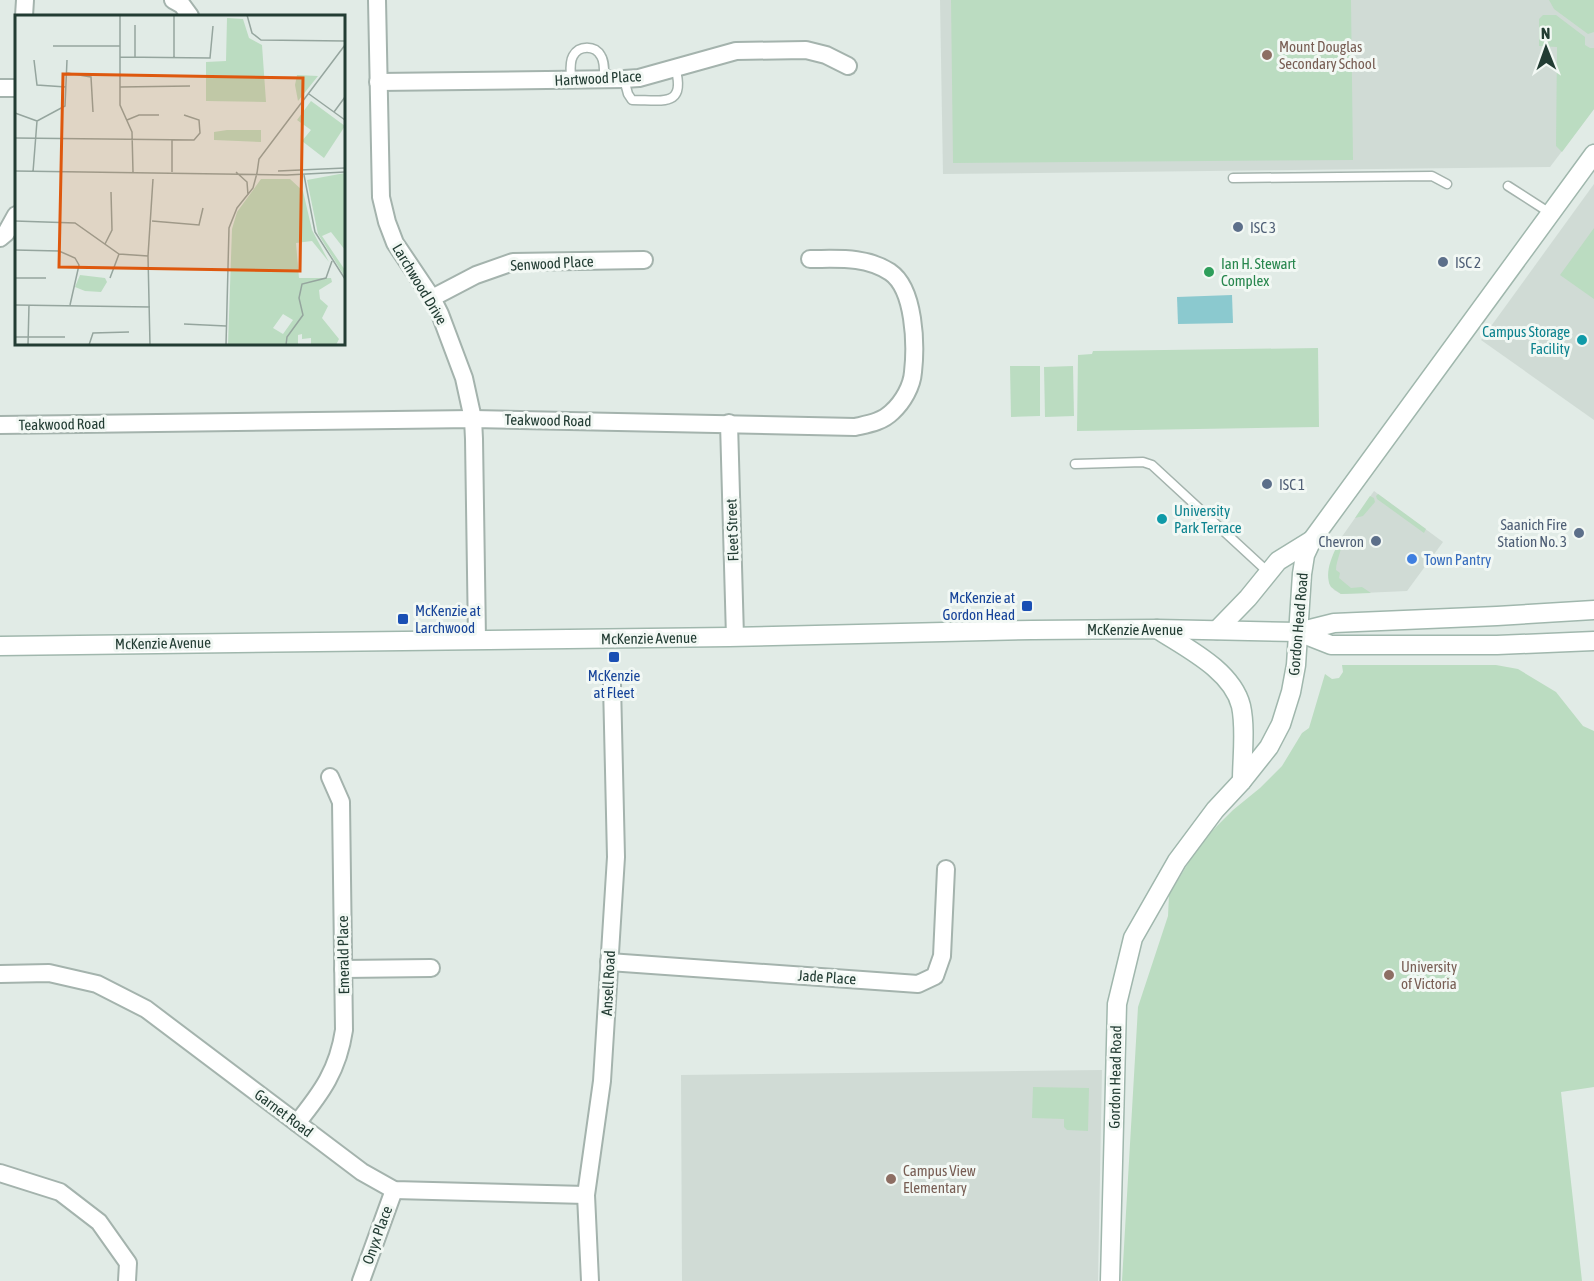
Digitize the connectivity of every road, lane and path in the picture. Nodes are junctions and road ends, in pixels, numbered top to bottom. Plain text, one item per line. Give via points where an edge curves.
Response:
1 (173, 0) edge
2 (377, 0) edge
3 (189, 15) edge
4 (848, 66) dead end
5 (675, 67) junction
6 (624, 79) junction
7 (571, 80) junction
8 (604, 80) junction
9 (378, 82) junction
10 (1594, 154) edge
11 (1233, 178) dead end
12 (1447, 184) dead end
13 (1508, 186) dead end
14 (1550, 213) junction
15 (15, 217) edge
16 (0, 238) edge
17 (810, 259) dead end
18 (644, 260) dead end
19 (432, 298) junction
20 (472, 419) junction
21 (729, 423) junction
22 (0, 425) edge
23 (1075, 464) dead end
24 (1312, 540) junction
25 (1268, 572) junction
26 (1594, 610) edge
27 (1572, 611) junction
28 (1594, 616) edge
29 (1157, 629) junction
30 (1217, 630) junction
31 (1298, 632) junction
32 (735, 637) junction
33 (477, 639) junction
34 (1594, 641) edge
35 (0, 646) edge
36 (612, 684) dead end
37 (330, 777) dead end
38 (1242, 781) junction
39 (946, 869) dead end
40 (609, 962) junction
41 (431, 968) dead end
42 (343, 969) junction
43 (0, 974) edge
44 (297, 1123) junction
45 (0, 1173) edge
46 (394, 1190) junction
47 (586, 1195) junction
48 (127, 1281) edge
49 (361, 1281) edge
50 (590, 1281) edge
51 (1110, 1281) edge

1 - 3 street
2 - 9 street, Larchwood Drive
4 - 5 street, Hartwood Place via 806,50 736,51
5 - 6 street, Hartwood Place
5 - 6 lane via 679,91 666,100 632,99
6 - 8 street, Hartwood Place
7 - 8 street, Hartwood Place
7 - 8 lane via 572,57 587,47 602,57
7 - 9 street, Hartwood Place
9 - 19 street, Larchwood Drive via 379,171 387,222 406,262
10 - 14 main road, Gordon Head Road
11 - 12 lane via 1432,176
13 - 14 lane
14 - 24 main road, Gordon Head Road
15 - 16 street
17 - 21 street, Teakwood Road via 870,261 892,274 906,292 913,315 914,373 905,395 892,412 875,423 855,427
18 - 19 street, Senwood Place via 513,262 476,275
19 - 20 street, Larchwood Drive via 457,354
20 - 21 street, Teakwood Road
20 - 22 street, Teakwood Road
20 - 33 street, Larchwood Drive
21 - 32 street, Fleet Street
23 - 25 lane via 1152,465
24 - 25 main road via 1278,561
24 - 31 main road, Gordon Head Road via 1302,574
25 - 30 main road
26 - 27 main road, McKenzie Avenue
27 - 28 main road
27 - 31 main road, McKenzie Avenue via 1334,623
29 - 30 main road, McKenzie Avenue
29 - 32 main road, McKenzie Avenue
29 - 38 main road via 1222,673 1235,692 1241,707
30 - 31 main road, McKenzie Avenue
31 - 34 main road, McKenzie Avenue via 1331,645
31 - 38 main road, Gordon Head Road via 1286,711 1269,747
32 - 33 main road, McKenzie Avenue
33 - 35 main road, McKenzie Avenue
36 - 40 street, Ansell Road via 616,856
37 - 42 street, Emerald Place via 341,802
38 - 51 main road, Gordon Head Road via 1177,861 1133,938 1117,1005
39 - 40 street, Jade Place via 942,956 936,976 918,984
40 - 47 street, Ansell Road via 602,1081
41 - 42 street
42 - 44 street, Emerald Place via 341,1047 331,1077
43 - 44 street, Garnet Road via 49,973 97,984 117,994 146,1009
44 - 46 street, Garnet Road via 362,1172
45 - 48 street via 60,1192 99,1222 128,1263
46 - 47 street, Garnet Road
46 - 49 street, Onyx Place
47 - 50 street, Ansell Road

